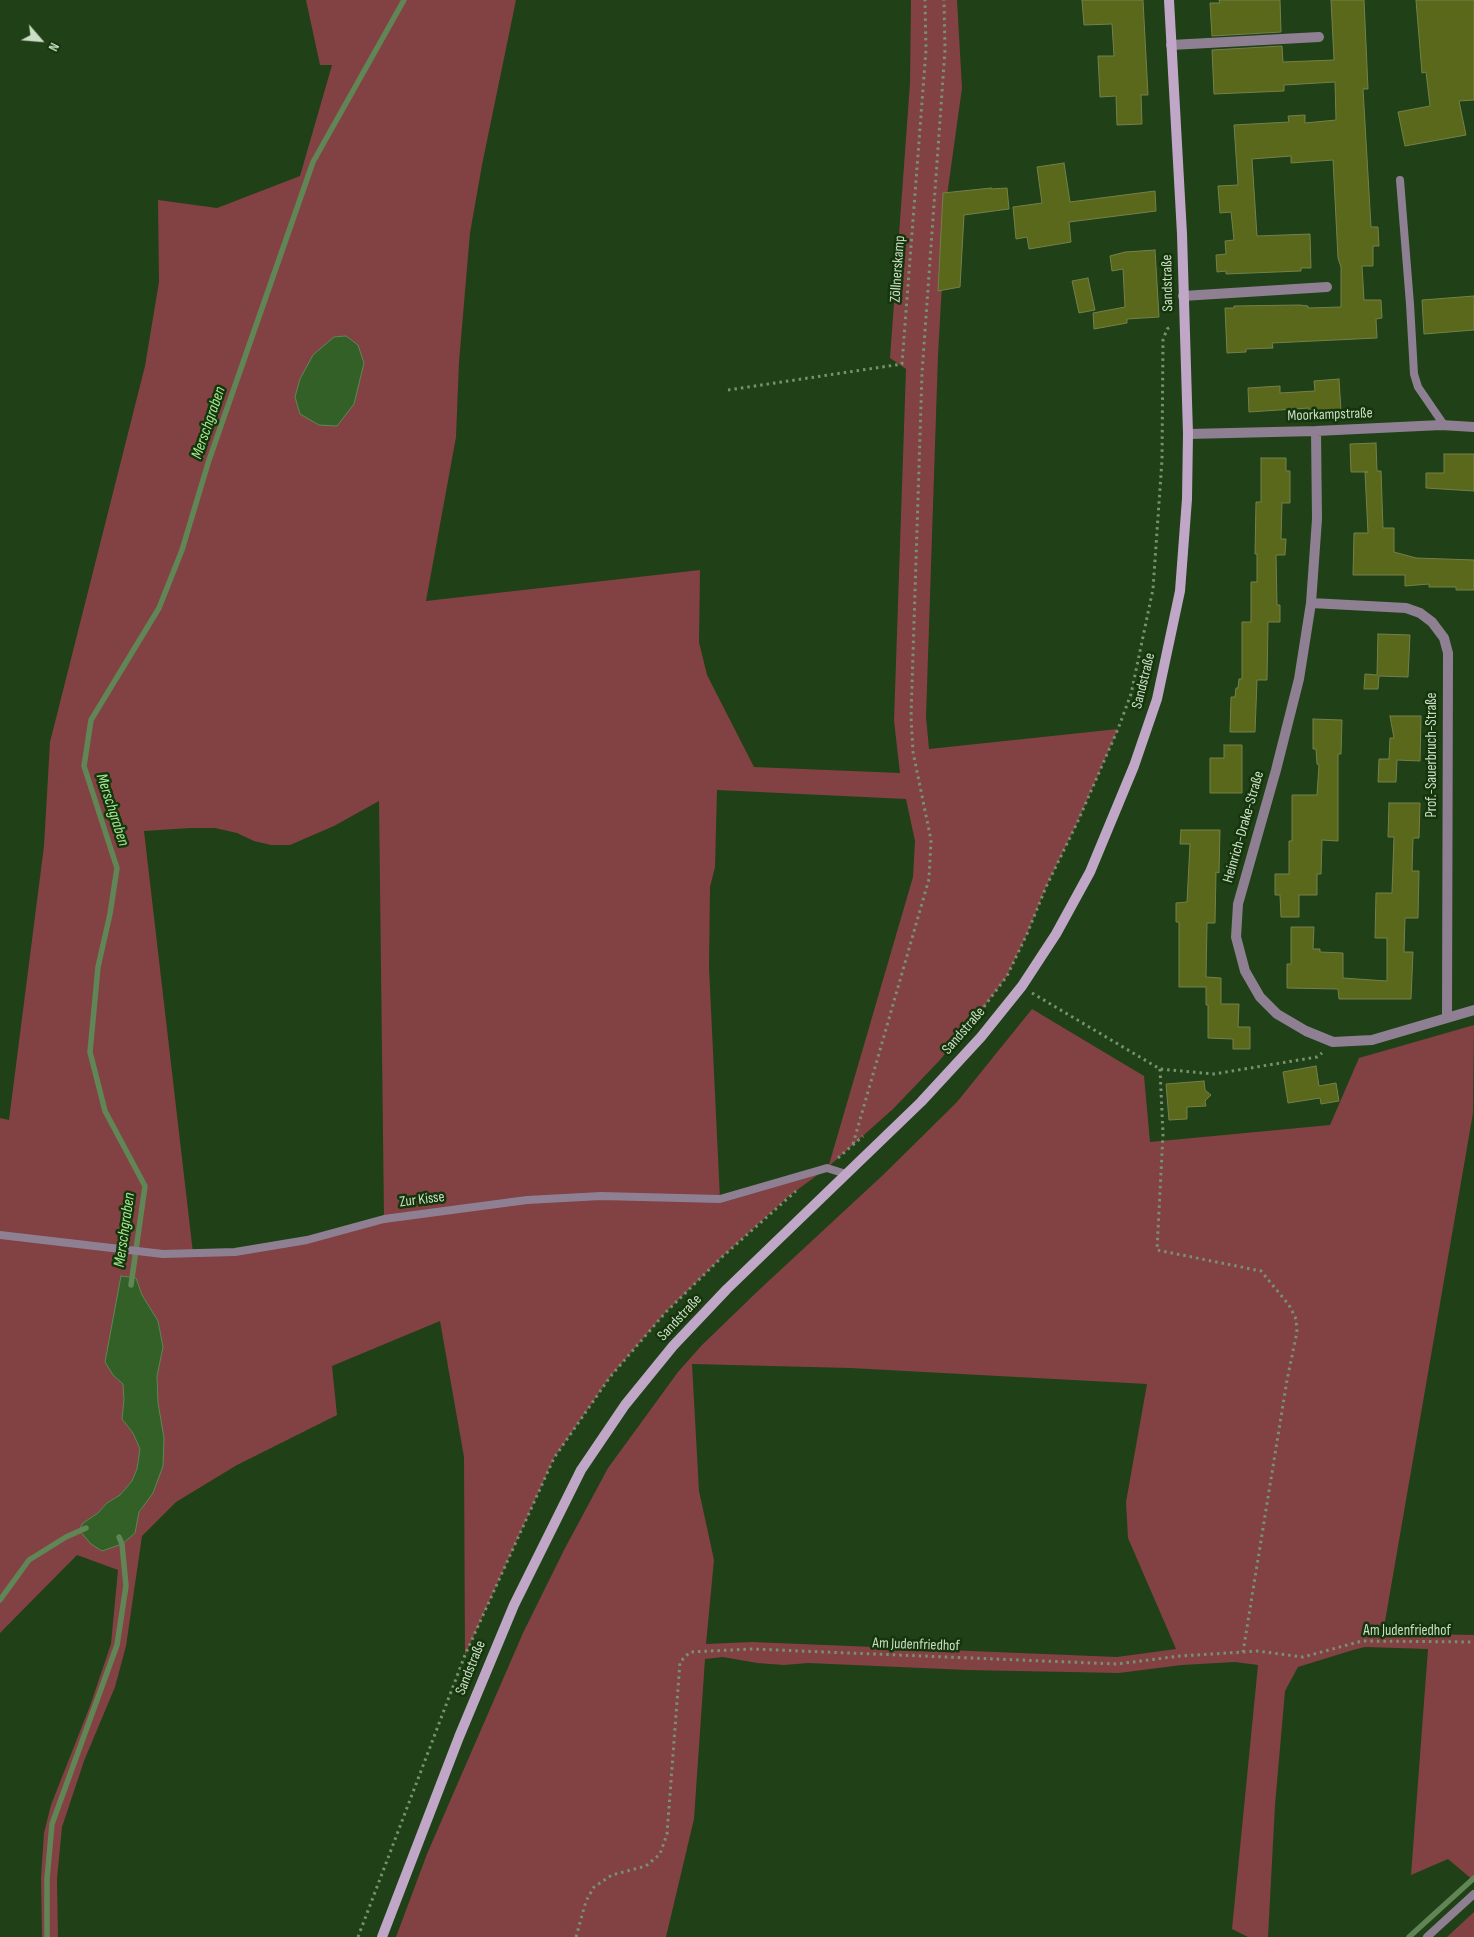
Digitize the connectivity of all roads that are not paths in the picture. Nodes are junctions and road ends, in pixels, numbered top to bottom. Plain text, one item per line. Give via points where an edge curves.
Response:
1 (1169, 0) edge
2 (1319, 37) dead end
3 (1171, 45) junction
4 (1400, 180) dead end
5 (1327, 287) dead end
6 (1183, 296) junction
7 (1444, 425) junction
8 (1474, 427) edge
9 (1316, 431) junction
10 (1188, 434) junction
11 (1311, 603) junction
12 (1474, 1010) edge
13 (1446, 1018) junction
14 (846, 1174) junction
15 (0, 1235) edge
16 (1474, 1894) edge
17 (382, 1937) edge
18 (1427, 1937) edge

1 - 3 main road, Sandstraße
2 - 3 street
3 - 6 main road, Sandstraße
4 - 7 lane via 1414,374 1418,387
5 - 6 street
6 - 10 main road, Sandstraße
7 - 8 street, Moorkampstraße
7 - 9 street, Moorkampstraße
9 - 10 street, Moorkampstraße
9 - 11 street, Heinrich-Drake-Straße via 1317,519
10 - 14 main road, Sandstraße via 1180,591 1157,699 1134,766 1090,872 1056,934 1022,986 981,1037 921,1102
11 - 13 street, Prof.-Sauerbruch-Straße via 1406,608 1432,622 1444,638 1448,653
11 - 13 street, Heinrich-Drake-Straße via 1299,679 1238,904 1236,937 1245,971 1260,997 1277,1014 1332,1042 1372,1040
12 - 13 street, Heinrich-Drake-Straße
14 - 15 lane, Zur Kisse via 828,1168 720,1200 601,1196 527,1200 384,1219 307,1240 235,1252 163,1254
14 - 17 main road, Sandstraße via 674,1346 625,1405 581,1470 514,1604
16 - 18 lane

